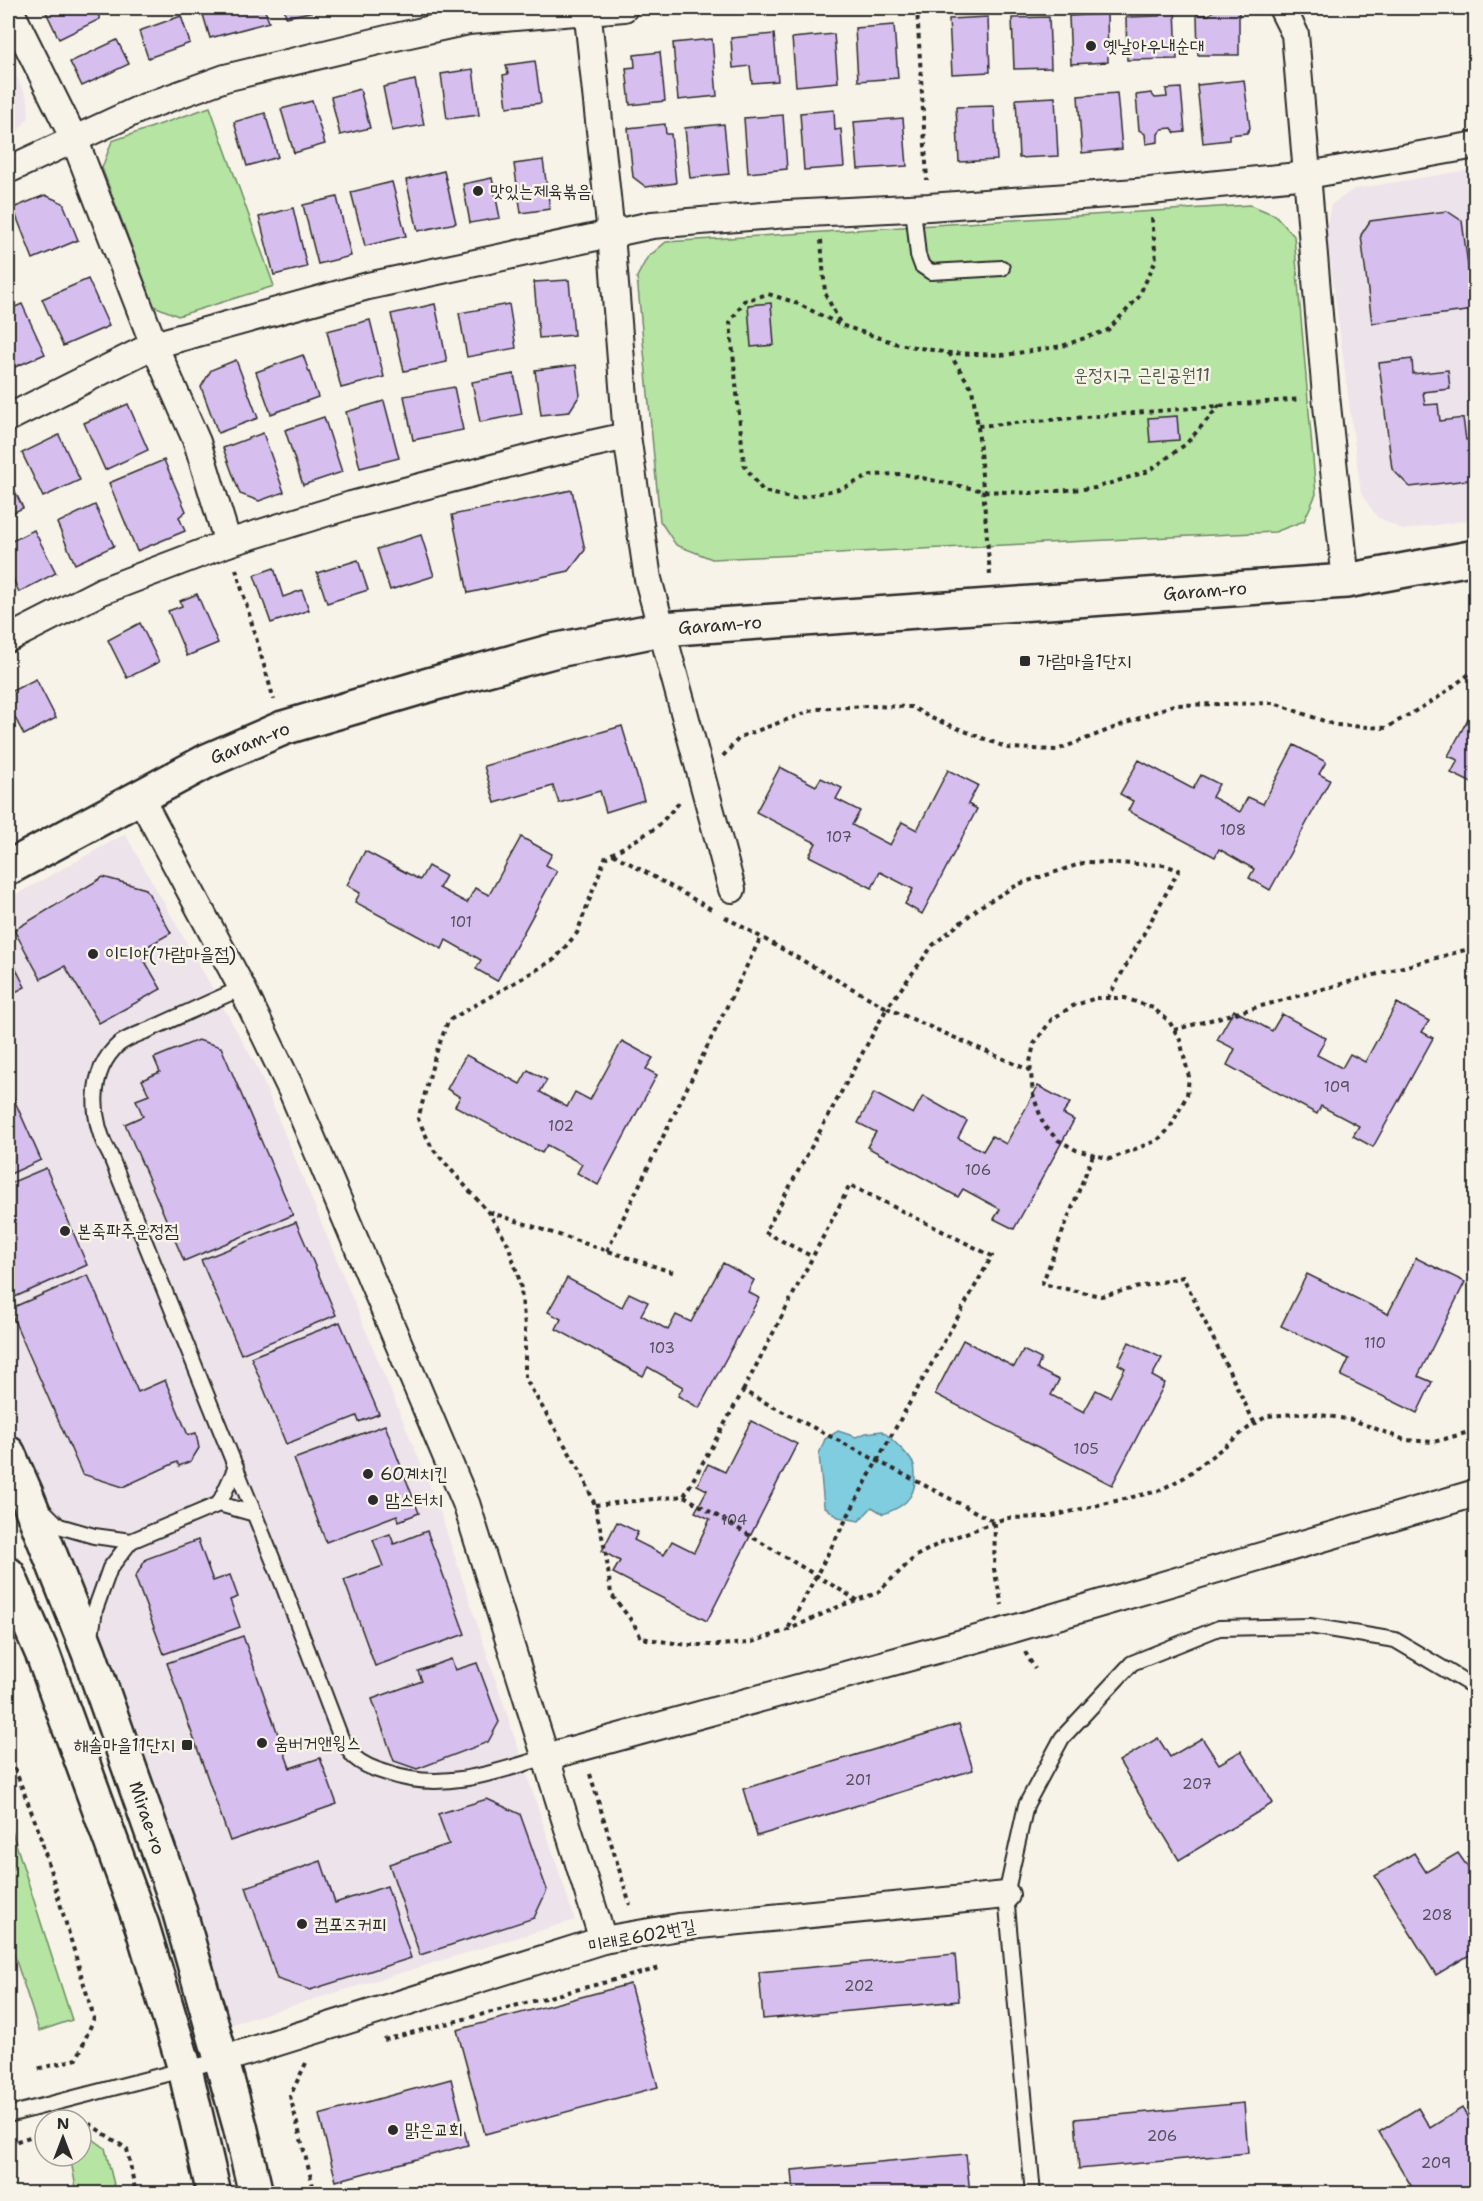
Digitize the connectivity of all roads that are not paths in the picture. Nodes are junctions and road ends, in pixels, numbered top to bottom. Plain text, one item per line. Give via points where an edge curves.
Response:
1 (9, 8) edge
2 (624, 8) edge
3 (1282, 8) edge
4 (587, 9) edge
5 (467, 14) edge
6 (75, 141) junction
7 (1476, 145) edge
8 (8, 170) edge
9 (1308, 175) junction
10 (921, 208) junction
11 (611, 234) junction
12 (1002, 268) dead end
13 (154, 345) junction
14 (8, 418) edge
15 (627, 436) junction
16 (228, 543) junction
17 (1476, 557) edge
18 (1346, 581) junction
19 (661, 629) junction
20 (8, 639) edge
21 (140, 797) junction
22 (8, 868) edge
23 (732, 889) dead end
24 (242, 988) junction
25 (8, 1453) edge
26 (236, 1467) junction
27 (1476, 1493) edge
28 (26, 1494) junction
29 (219, 1504) junction
30 (255, 1514) junction
31 (131, 1541) junction
32 (8, 1574) edge
33 (89, 1653) junction
34 (1476, 1688) edge
35 (546, 1757) junction
36 (1006, 1894) junction
37 (603, 1940) junction
38 (221, 2060) junction
39 (185, 2069) junction
40 (8, 2115) edge
41 (214, 2193) edge
42 (256, 2193) edge
43 (1033, 2193) edge

1 - 6 street
2 - 4 street
3 - 9 street via 1295,34
4 - 5 street
4 - 11 street
5 - 6 street via 391,38 225,78 142,108
6 - 8 street
6 - 13 street
7 - 9 street
9 - 10 street
9 - 18 street
10 - 11 street via 652,225
10 - 12 lane via 918,255 922,266 931,272
11 - 13 street via 369,286
11 - 15 street
13 - 14 street
13 - 16 street via 197,442
15 - 16 street via 363,502
15 - 19 street via 648,579
16 - 20 street via 102,591
17 - 18 street, Garam-ro
18 - 19 street, Garam-ro
19 - 21 street, Garam-ro via 553,651 283,728 207,761
19 - 23 street
21 - 22 street, Garam-ro
21 - 24 street
24 - 26 lane via 120,1043 102,1068 95,1101 102,1142
24 - 35 street via 292,1091 466,1503
25 - 28 street, Mirae-ro
26 - 29 lane
26 - 30 lane
27 - 35 street via 1013,1629
28 - 31 lane via 59,1526
28 - 33 street, Mirae-ro
29 - 30 lane
29 - 31 lane
30 - 35 lane via 341,1738 354,1757 406,1780 444,1781 496,1773
31 - 33 lane via 110,1569 95,1610
32 - 39 street via 43,1655 142,1926
33 - 38 street, Mirae-ro via 178,1906
34 - 36 lane via 1395,1640 1310,1626 1219,1628 1132,1663 1062,1738 1026,1805
35 - 37 street
36 - 37 street, 미래로602번길 via 679,1927
36 - 43 lane
37 - 38 street, 미래로602번길
38 - 39 lane
38 - 42 street, Mirae-ro
39 - 40 lane
39 - 41 street

